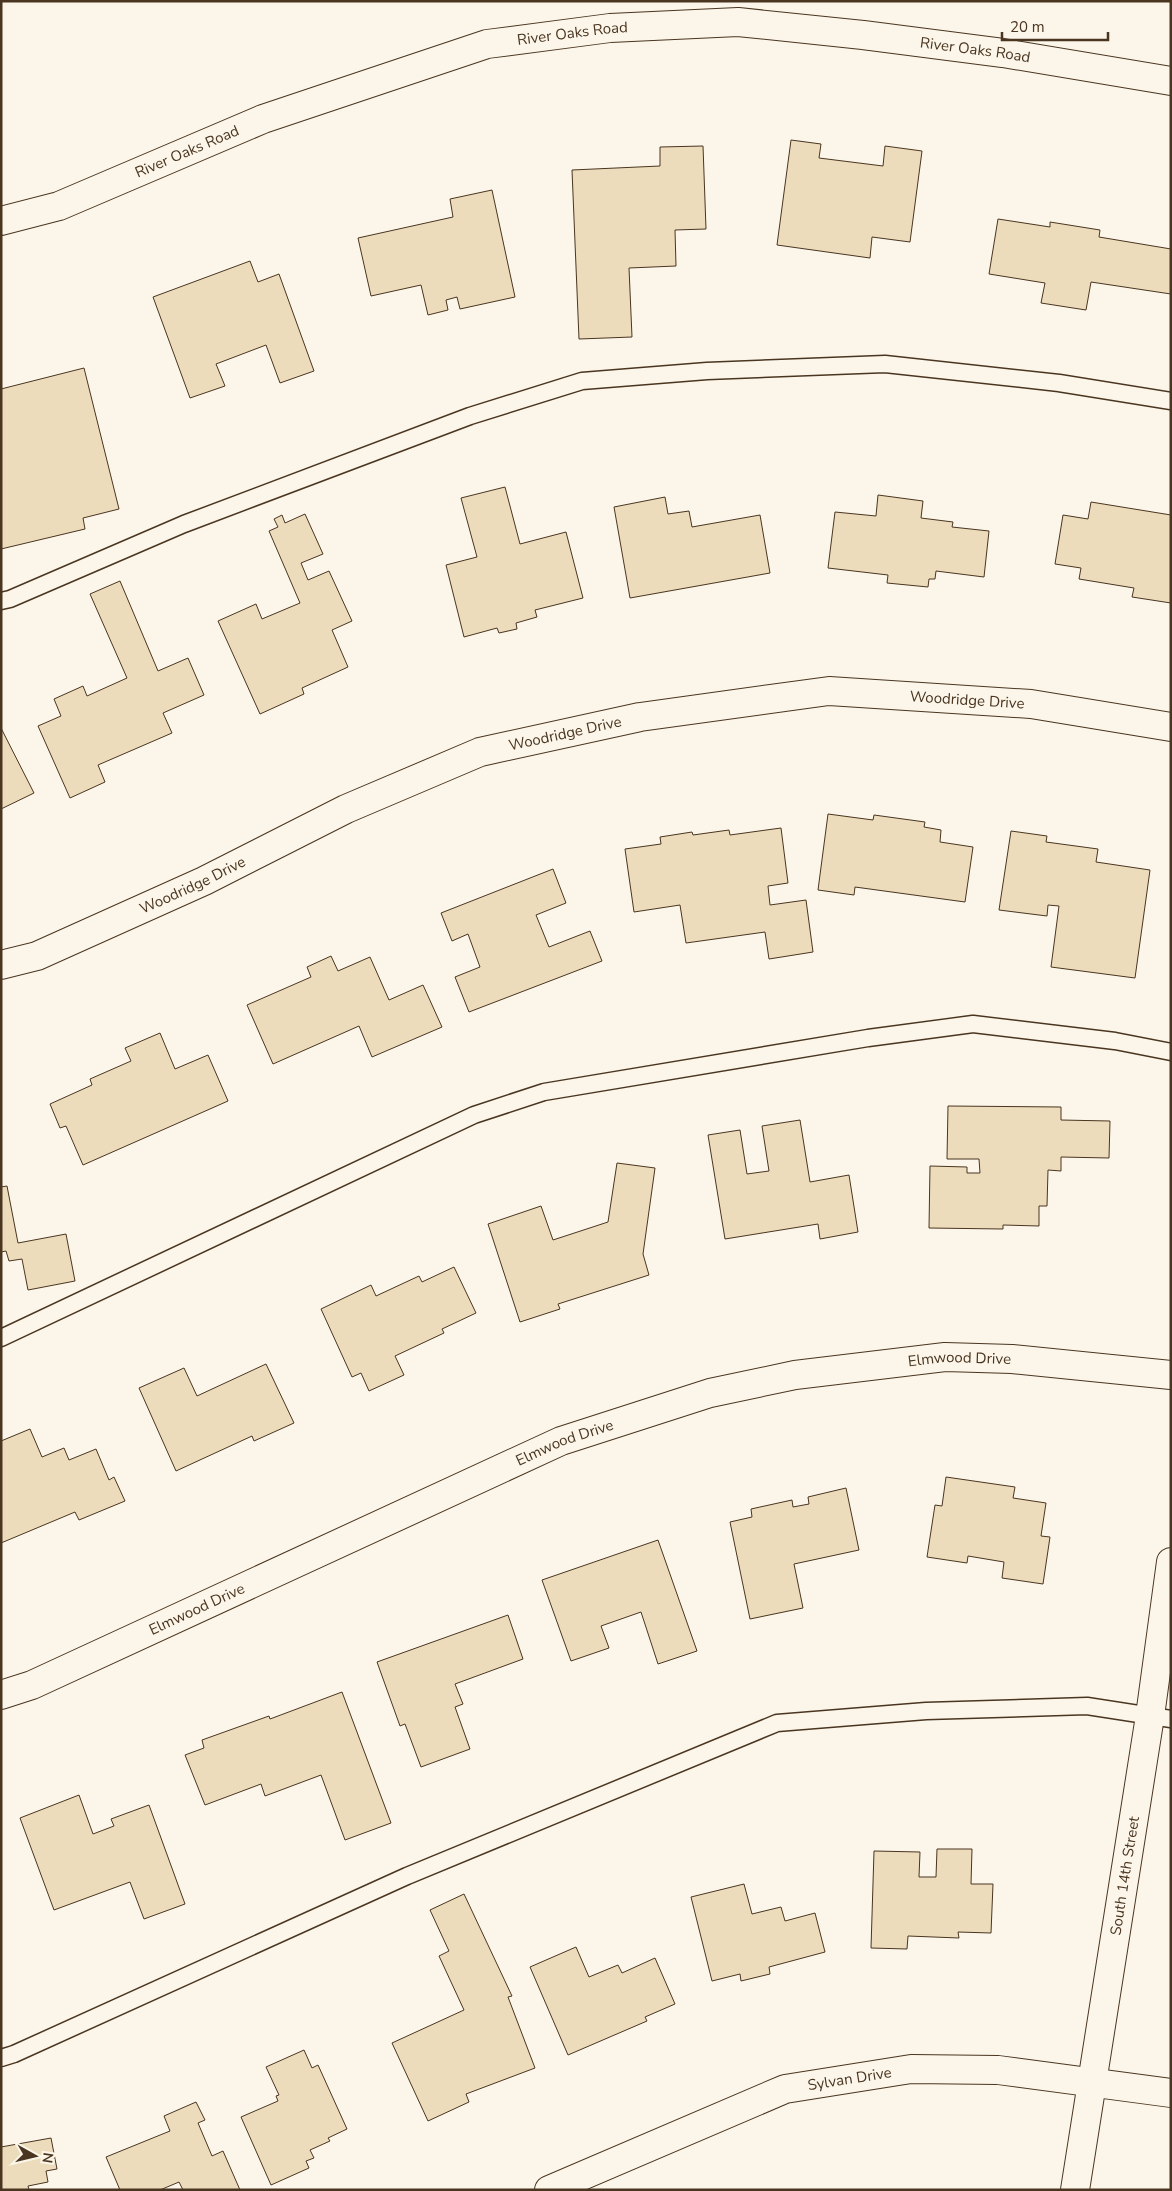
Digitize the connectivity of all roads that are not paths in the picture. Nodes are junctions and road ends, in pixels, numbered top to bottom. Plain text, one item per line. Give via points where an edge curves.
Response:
1 (1171, 81) edge
2 (1, 222) edge
3 (1171, 401) edge
4 (1, 601) edge
5 (1171, 727) edge
6 (1, 965) edge
7 (1171, 1052) edge
8 (1, 1338) edge
9 (1171, 1374) edge
10 (1171, 1562) edge
11 (1, 1695) edge
12 (1160, 1717) edge
13 (1, 2058) edge
14 (1092, 2081) junction
15 (1171, 2093) edge
16 (549, 2190) edge
17 (1075, 2190) edge

1 - 2 street, River Oaks Road via 1003,53 738,22 610,28 488,44 263,119 59,206
3 - 4 lane via 1059,383 885,364 582,380 470,416 184,524
5 - 6 street, Woodridge Drive via 1031,704 829,691 640,717 480,752 346,809 204,881 37,956
7 - 8 lane via 973,1024 868,1038 544,1092 474,1115
9 - 11 street, Elmwood Drive via 1030,1360 946,1357 795,1375 710,1393 561,1441 32,1685
10 - 12 street, South 14th Street
12 - 13 lane via 1086,1706 926,1711 777,1723 407,1876
12 - 14 street, South 14th Street
14 - 15 street, Sylvan Drive
14 - 16 street, Sylvan Drive via 998,2070 911,2069 784,2089
14 - 17 street, South 14th Street

